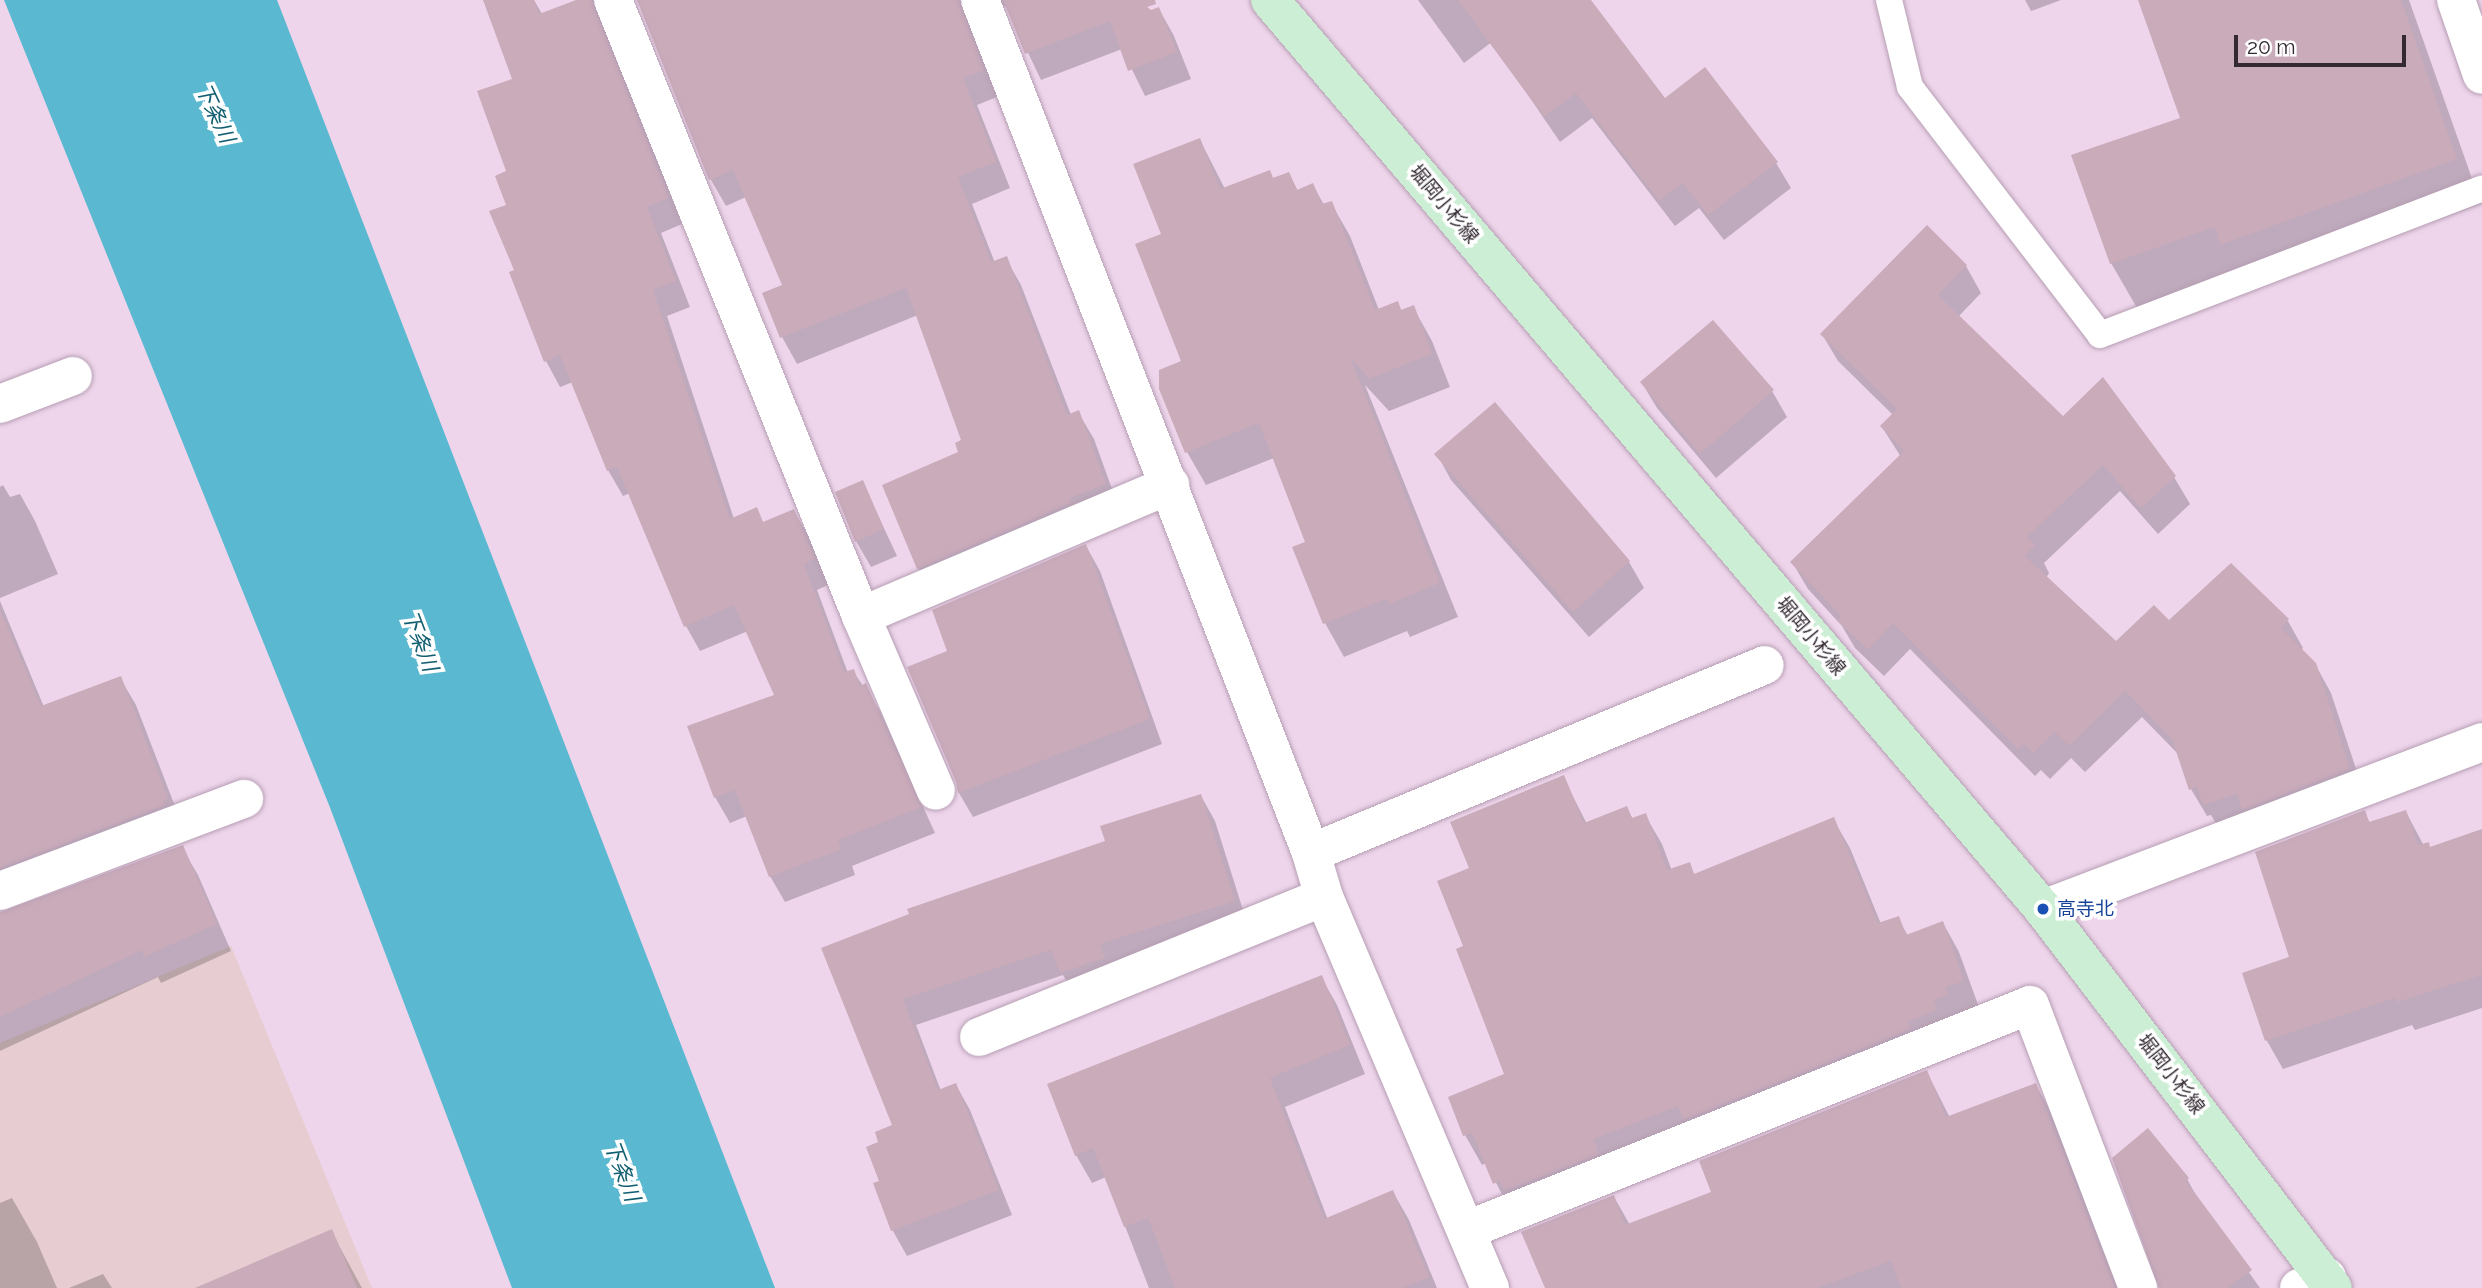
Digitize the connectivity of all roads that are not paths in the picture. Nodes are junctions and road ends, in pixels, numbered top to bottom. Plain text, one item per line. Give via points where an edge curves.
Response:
1 (613, 0) edge
2 (980, 0) edge
3 (1270, 0) edge
4 (1889, 0) edge
5 (2456, 0) edge
6 (2482, 75) edge
7 (2482, 188) edge
8 (73, 376) dead end
9 (0, 404) edge
10 (1170, 485) junction
11 (861, 617) junction
12 (1765, 665) dead end
13 (2482, 742) edge
14 (936, 791) dead end
15 (244, 799) dead end
16 (1311, 853) junction
17 (0, 891) edge
18 (1324, 897) junction
19 (2043, 909) junction
20 (979, 1037) dead end
21 (1467, 1230) junction
22 (2320, 1284) edge
23 (1490, 1288) edge
24 (2138, 1288) edge

1 - 11 street
2 - 10 street
3 - 19 main road, 堀岡小杉線
4 - 7 lane via 1910,87 2100,335
5 - 6 street
8 - 9 street
10 - 11 street
10 - 16 street
11 - 14 street
12 - 16 street
13 - 19 street
15 - 17 street
16 - 18 street
18 - 20 street
18 - 21 street
19 - 22 main road, 堀岡小杉線
21 - 23 street
21 - 24 street via 2030,1005

